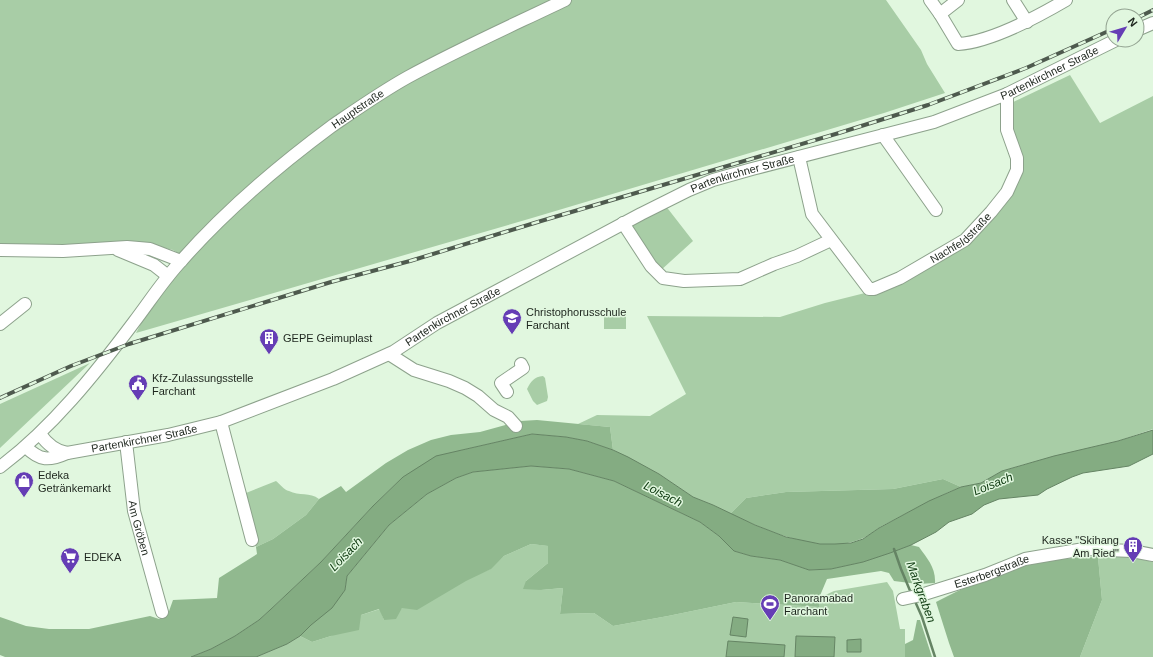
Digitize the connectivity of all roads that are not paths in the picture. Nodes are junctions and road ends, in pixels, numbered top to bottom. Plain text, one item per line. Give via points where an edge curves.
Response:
1 (565, 0) edge
2 (930, 0) edge
3 (958, 0) edge
4 (1013, 0) edge
5 (1066, 0) edge
6 (940, 14) junction
7 (1027, 22) junction
8 (1105, 45) edge
9 (1006, 94) junction
10 (883, 135) junction
11 (799, 157) junction
12 (936, 210) dead end
13 (623, 223) junction
14 (831, 240) junction
15 (111, 248) junction
16 (0, 250) edge
17 (181, 261) junction
18 (168, 276) junction
19 (25, 304) dead end
20 (0, 324) edge
21 (389, 354) junction
22 (521, 364) dead end
23 (507, 392) dead end
24 (220, 422) junction
25 (516, 426) dead end
26 (40, 434) junction
27 (126, 442) junction
28 (26, 447) junction
29 (67, 453) junction
30 (0, 467) edge
31 (252, 540) dead end
32 (1153, 555) edge
33 (903, 599) dead end
34 (162, 612) dead end

1 - 17 street, Hauptstraße via 407,78 358,108 313,140 249,192
2 - 6 street
3 - 6 street
4 - 7 street
5 - 7 street
6 - 7 street via 958,44
8 - 9 street, Partenkirchner Straße
9 - 10 street, Partenkirchner Straße via 934,122
9 - 14 street, Nachfeldstraße via 1007,130 1017,158 1017,170 1007,192 965,240 900,278 869,289
10 - 11 street, Partenkirchner Straße
10 - 12 street
11 - 13 street, Partenkirchner Straße via 713,180
11 - 14 street, Nachfeldstraße via 812,214
13 - 14 street via 651,266 663,278 684,280 740,278
13 - 21 street, Partenkirchner Straße via 437,323
15 - 16 street via 63,251
15 - 17 street via 146,248
15 - 18 street via 154,265
17 - 18 street, Hauptstraße
18 - 26 street, Hauptstraße via 107,356
19 - 20 street
21 - 24 street, Partenkirchner Straße via 333,379
21 - 25 street, Partenkirchner Straße via 414,370 465,388 494,410 508,417
22 - 23 street via 523,368 501,383
24 - 27 street, Partenkirchner Straße
24 - 31 street
26 - 28 street, Hauptstraße
26 - 29 street via 50,446
27 - 29 street, Partenkirchner Straße
27 - 34 street, Am Gröben via 134,511
28 - 29 street, Partenkirchner Straße via 34,455 53,459
28 - 30 street, Hauptstraße
32 - 33 street, Esterbergstraße via 1132,551 1084,549 1025,559 985,576

